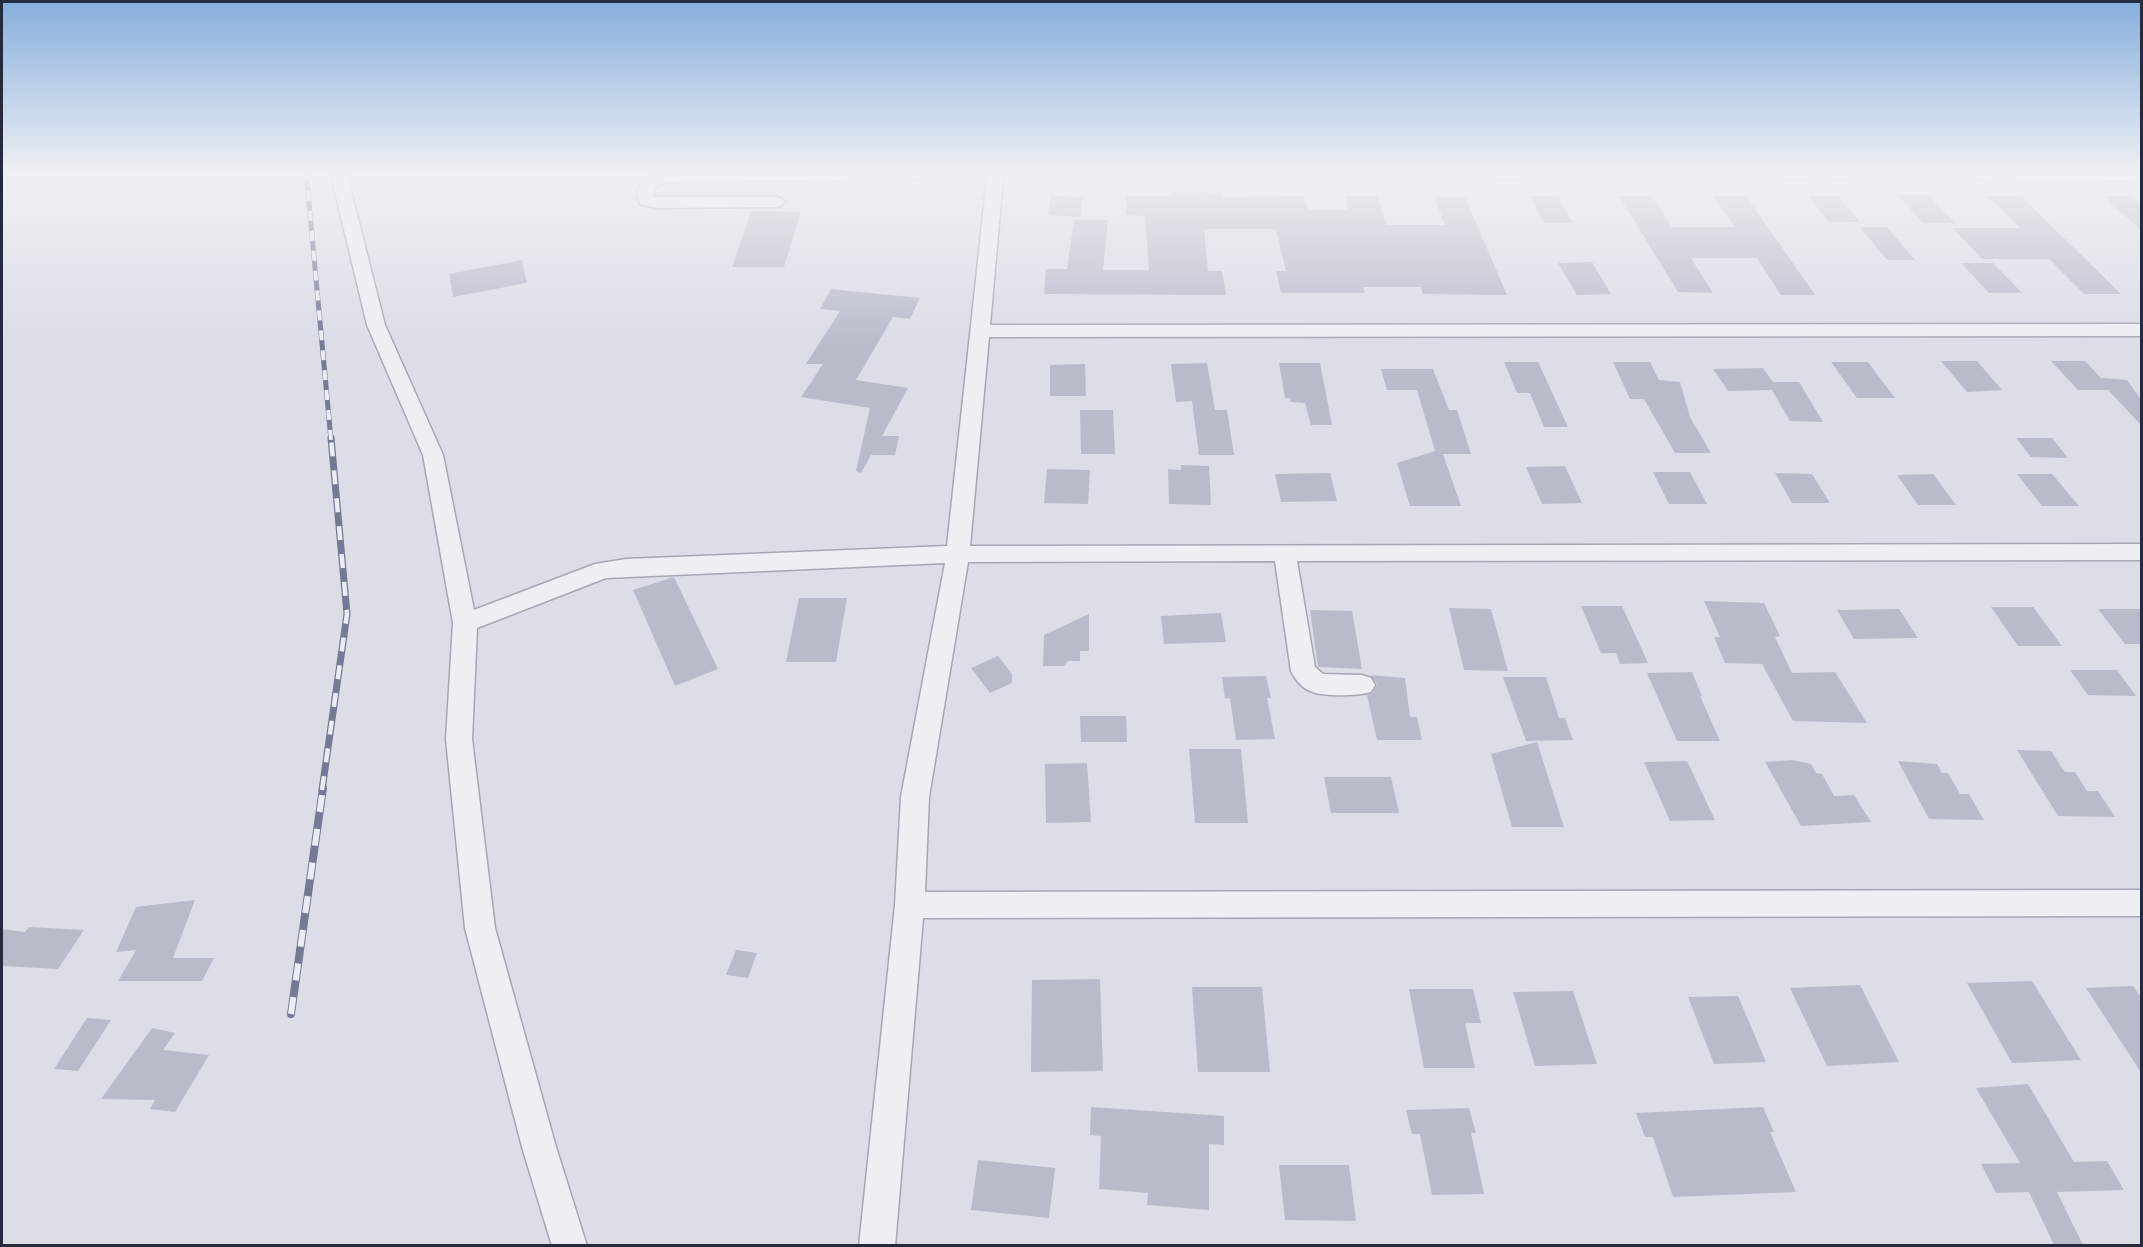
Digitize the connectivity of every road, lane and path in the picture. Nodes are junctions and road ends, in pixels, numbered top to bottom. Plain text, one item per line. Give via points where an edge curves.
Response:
1 (352, 229) edge
2 (990, 229) edge
3 (2142, 330) edge
4 (980, 331) junction
5 (2142, 552) edge
6 (958, 554) junction
7 (1285, 555) junction
8 (465, 623) junction
9 (1362, 685) dead end
10 (2142, 903) edge
11 (910, 905) junction
12 (570, 1245) edge
13 (877, 1245) edge

1 - 8 street via 376,325 433,455
2 - 4 street
3 - 4 street
4 - 6 street
5 - 7 street
6 - 7 street
6 - 8 street via 603,570
6 - 11 street via 915,797
7 - 9 street via 1303,671 1317,684
8 - 12 street via 459,739 480,928 538,1147
10 - 11 street
11 - 13 street

